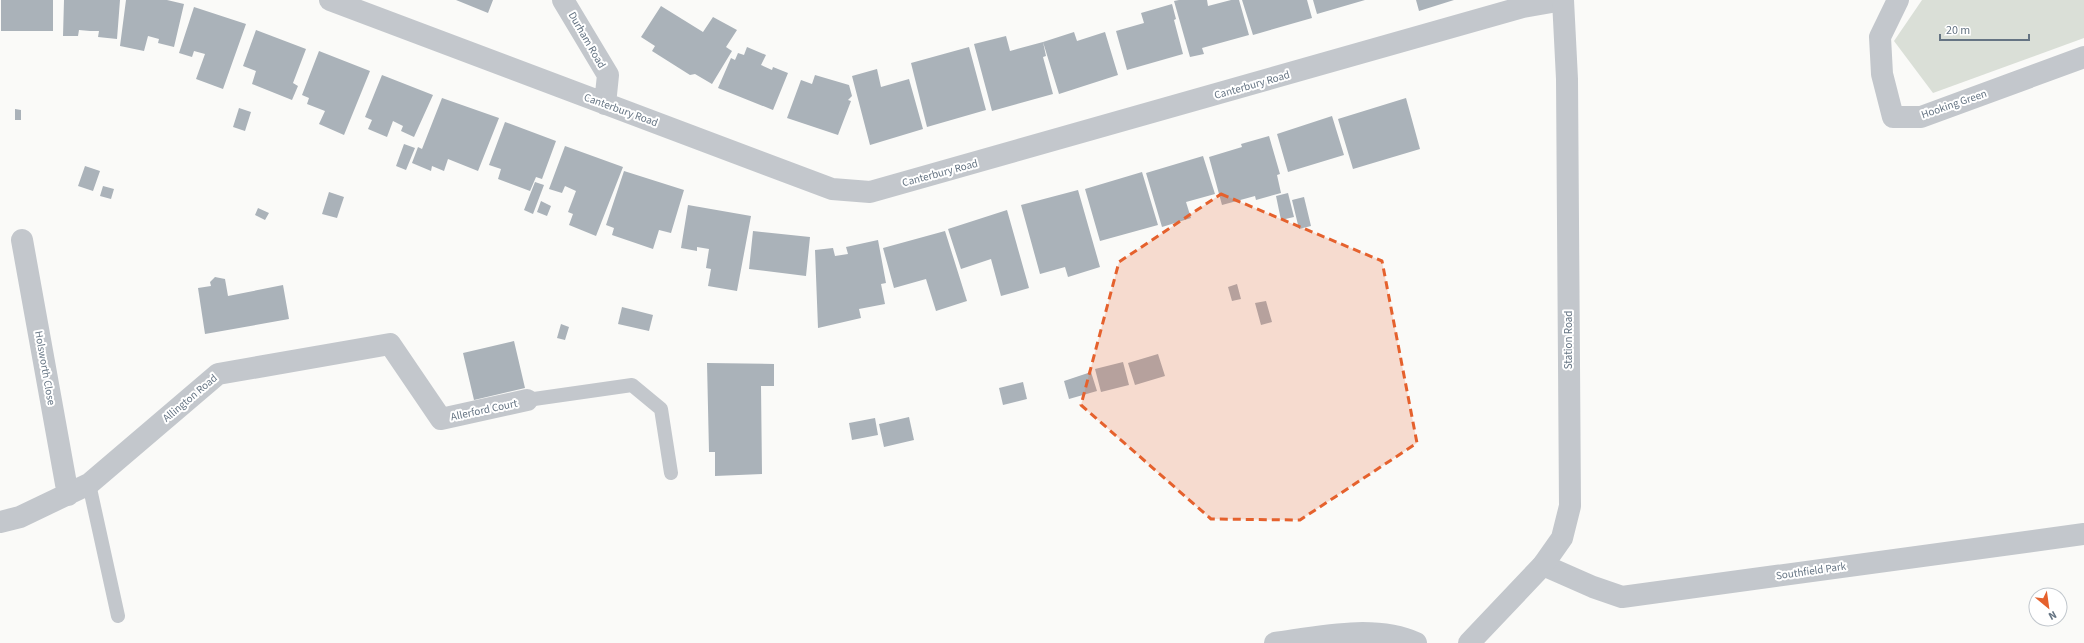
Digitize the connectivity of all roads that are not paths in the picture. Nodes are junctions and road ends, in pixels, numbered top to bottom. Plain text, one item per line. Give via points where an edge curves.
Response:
1 (330, 0) edge
2 (563, 0) edge
3 (1563, 0) edge
4 (1898, 0) edge
5 (2084, 57) edge
6 (605, 104) junction
7 (22, 240) dead end
8 (527, 400) joint
9 (441, 419) joint
10 (671, 473) dead end
11 (89, 484) junction
12 (68, 495) junction
13 (0, 522) edge
14 (2084, 534) edge
15 (1543, 564) junction
16 (118, 616) dead end
17 (1275, 643) edge
18 (1416, 643) edge
19 (1469, 643) edge

1 - 6 street, Canterbury Road
2 - 6 street, Durham Road via 608,75
3 - 6 street, Canterbury Road via 1523,7 870,192 832,189
3 - 15 street, Station Road via 1567,79 1570,506 1562,538
4 - 5 street, Hooking Green via 1880,37 1882,74 1892,117 1921,117
7 - 12 street, Holsworth Close
8 - 9 street, Allerford Court
8 - 10 lane via 632,385 661,409
9 - 11 street, Allington Road via 390,344 218,374
11 - 12 street, Allington Road
11 - 16 lane
12 - 13 street, Allington Road via 20,518
14 - 15 street, Southfield Park via 1622,597
15 - 19 street, Station Road
17 - 18 street via 1364,632 1408,639

